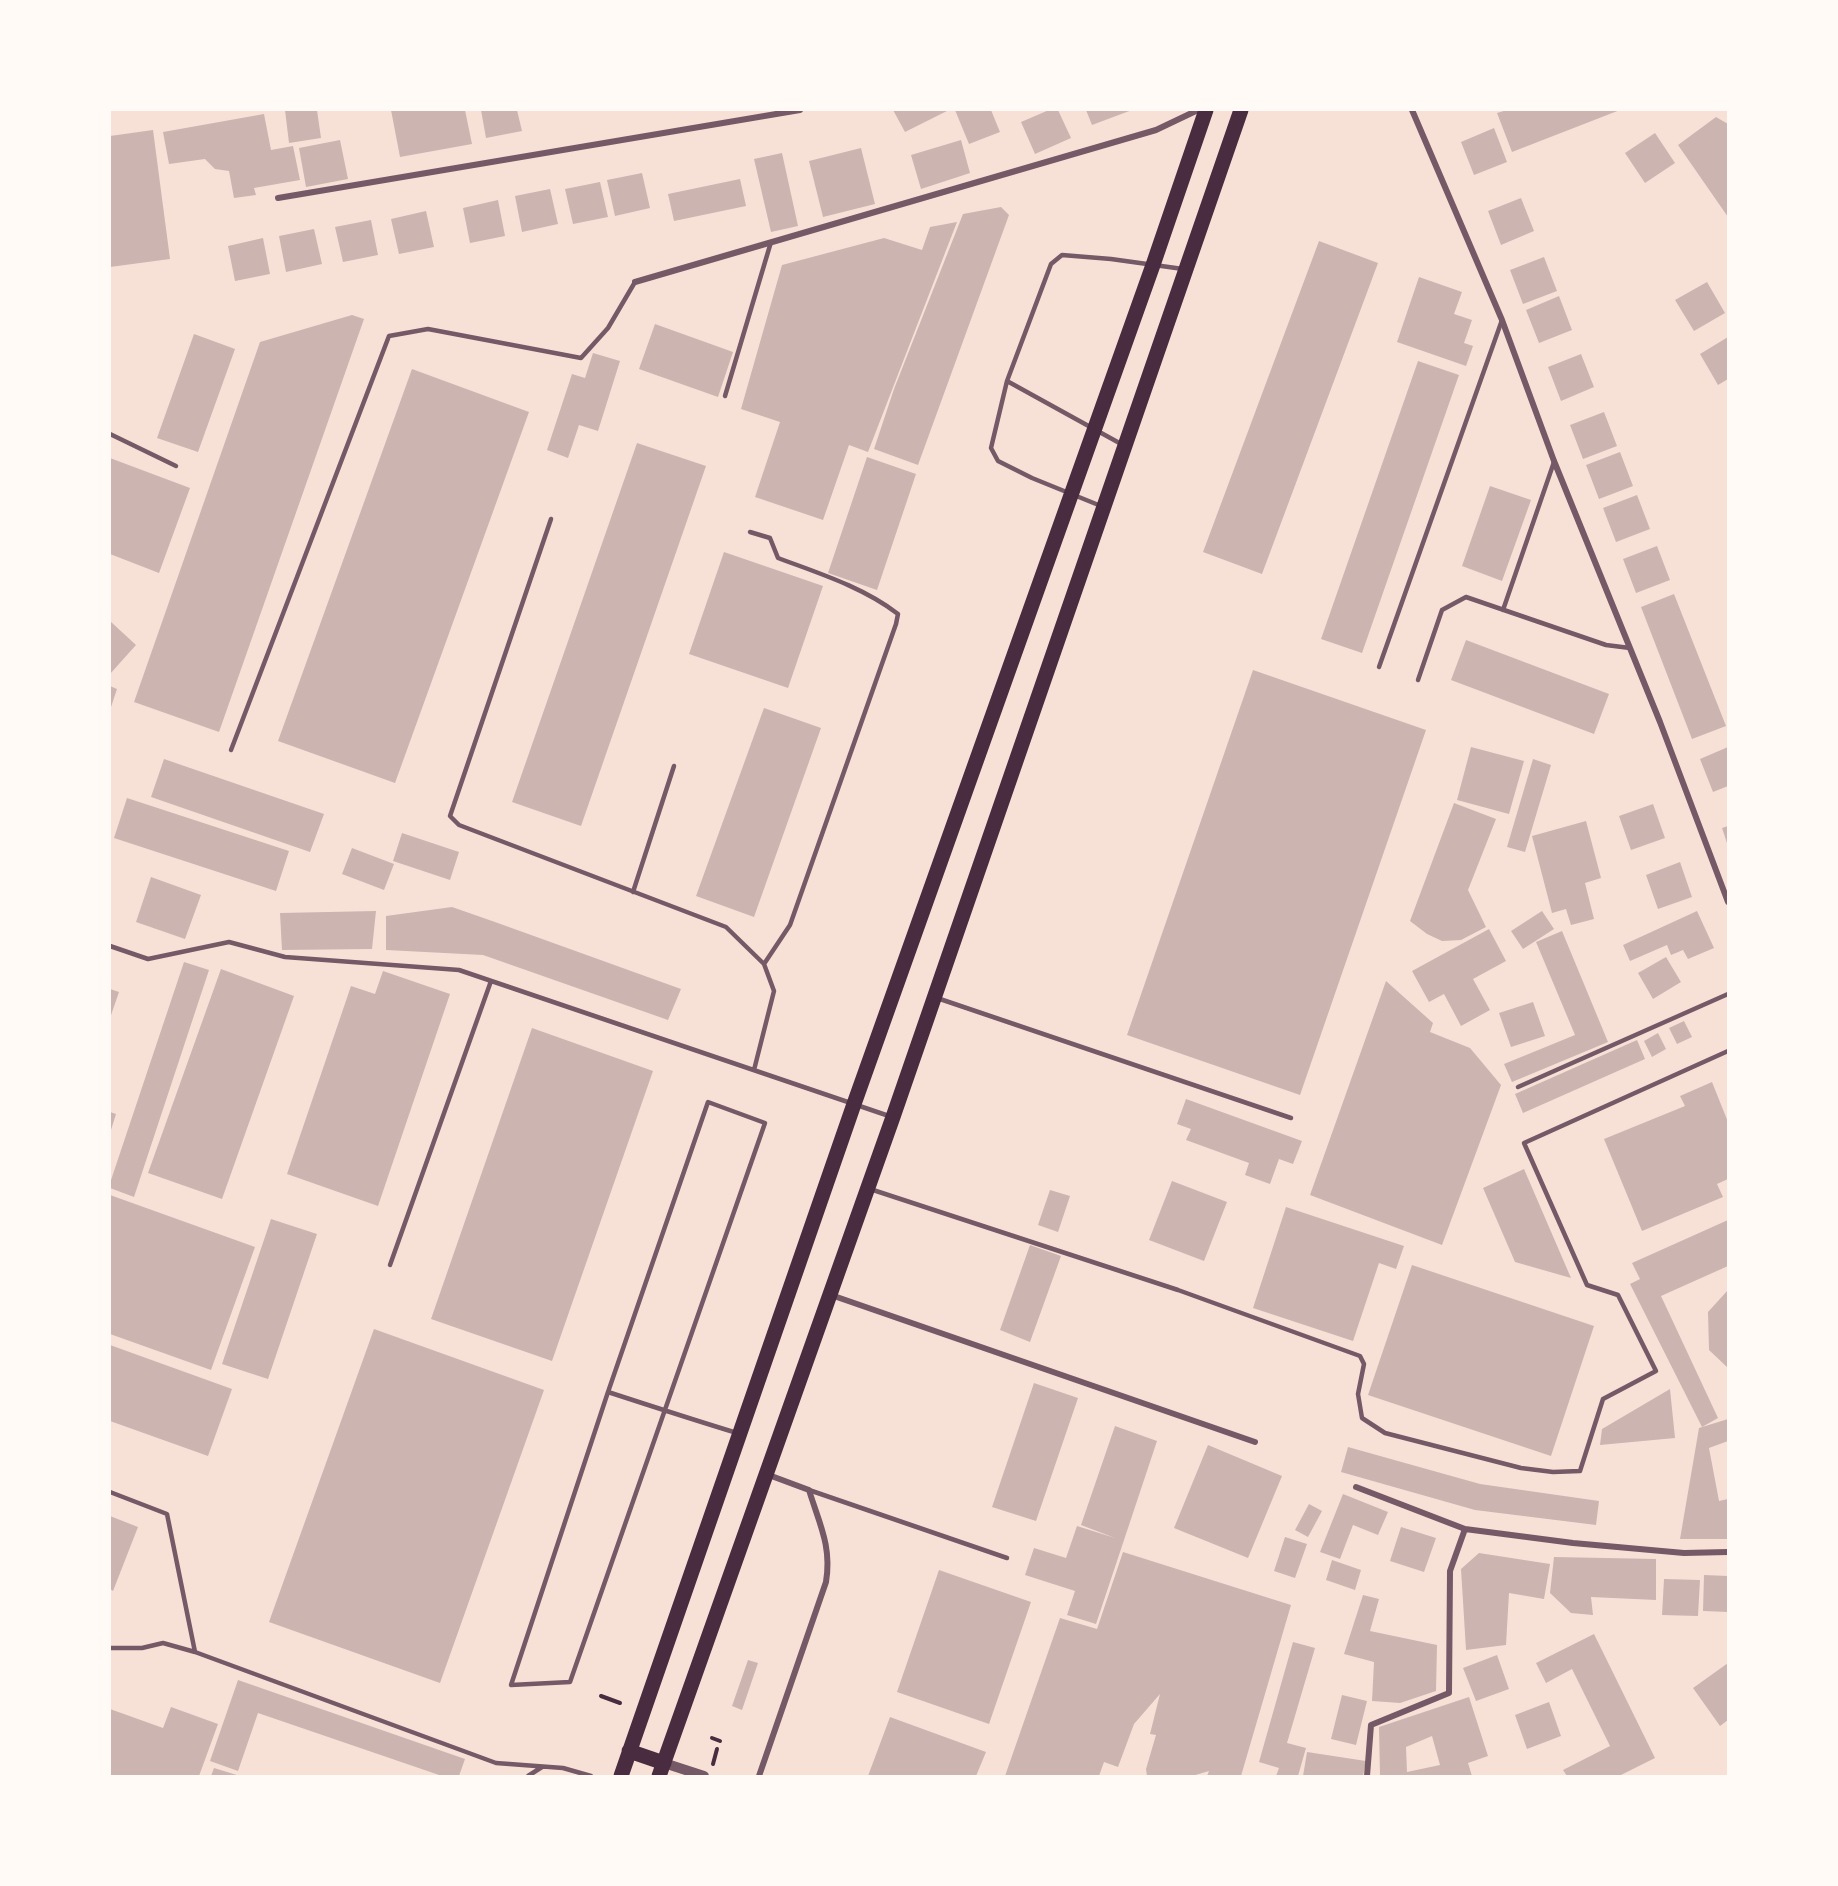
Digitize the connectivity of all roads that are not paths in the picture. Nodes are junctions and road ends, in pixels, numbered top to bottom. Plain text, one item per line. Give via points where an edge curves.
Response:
1 (800, 110) edge
2 (1198, 110) edge
3 (1206, 110) edge
4 (1241, 110) edge
5 (1412, 110) edge
6 (278, 198) dead end
7 (771, 242) junction
8 (1153, 265) junction
9 (1186, 269) junction
10 (635, 282) joint
11 (1502, 320) junction
12 (1007, 381) junction
13 (725, 396) dead end
14 (1094, 429) junction
15 (110, 434) edge
16 (1125, 446) junction
17 (1554, 461) junction
18 (176, 466) dead end
19 (1071, 494) junction
20 (1103, 507) junction
21 (551, 519) dead end
22 (750, 532) dead end
23 (1503, 610) junction
24 (1630, 648) junction
25 (1379, 667) dead end
26 (1418, 680) dead end
27 (231, 750) dead end
28 (674, 766) dead end
29 (633, 892) junction
30 (1728, 902) edge
31 (110, 946) edge
32 (764, 964) junction
33 (491, 981) junction
34 (1728, 994) edge
35 (934, 998) junction
36 (1728, 1051) edge
37 (754, 1070) junction
38 (1518, 1087) dead end
39 (854, 1104) junction
40 (893, 1117) junction
41 (1291, 1118) dead end
42 (867, 1188) junction
43 (390, 1265) dead end
44 (830, 1294) junction
45 (608, 1392) junction
46 (664, 1410) junction
47 (740, 1434) junction
48 (1255, 1442) dead end
49 (766, 1474) junction
50 (1356, 1487) dead end
51 (809, 1490) junction
52 (110, 1492) edge
53 (1465, 1529) junction
54 (1728, 1552) edge
55 (1007, 1558) dead end
56 (110, 1648) edge
57 (195, 1652) junction
58 (629, 1751) junction
59 (542, 1767) junction
60 (662, 1770) edge
61 (528, 1776) edge
62 (591, 1776) edge
63 (609, 1776) edge
64 (621, 1776) edge
65 (704, 1776) edge
66 (759, 1776) edge
67 (1367, 1776) edge

1 - 6 street
2 - 7 street via 1156,130
3 - 8 main road
4 - 9 main road
5 - 11 street
7 - 10 street
7 - 13 lane
8 - 9 lane
8 - 12 lane via 1062,255 1051,264
8 - 14 main road
9 - 16 main road
10 - 27 lane via 608,328 581,358 428,329 389,336
11 - 17 street
11 - 25 lane
12 - 14 lane
12 - 19 lane via 991,448 998,461
14 - 16 lane
14 - 19 main road
15 - 18 lane
16 - 20 main road
17 - 23 lane
17 - 24 street
19 - 20 lane
19 - 39 main road
20 - 35 main road
21 - 29 lane via 450,816 459,825
22 - 32 lane via 770,538 778,558 846,584 898,614 790,925
23 - 24 lane via 1606,645
23 - 26 lane via 1466,597 1442,609
24 - 30 street
28 - 29 lane
29 - 32 lane via 726,927
31 - 33 lane via 148,959 229,942 285,957 459,970
32 - 37 lane via 774,991
33 - 37 lane
33 - 43 lane
34 - 38 lane
35 - 40 main road
35 - 41 lane
36 - 42 lane via 1524,1143 1587,1285 1618,1295 1656,1371 1603,1399 1580,1471 1521,1468 1385,1433 1362,1418 1358,1394 1364,1364 1360,1356 1178,1290
37 - 39 lane
39 - 40 lane
39 - 47 main road
40 - 42 main road
42 - 44 main road
44 - 48 street
44 - 49 main road
45 - 46 lane
45 - 46 lane via 511,1685 570,1682
45 - 46 lane via 708,1102 765,1123
46 - 47 lane
47 - 58 main road
49 - 51 street
49 - 60 main road
50 - 53 street
51 - 55 lane
51 - 66 street via 828,1550 826,1582
52 - 57 lane via 167,1514
53 - 54 street via 1684,1553
53 - 67 street via 1450,1571 1449,1693 1371,1725
56 - 57 lane via 142,1648 163,1643
57 - 59 lane via 496,1762
58 - 60 main road
58 - 63 main road
58 - 64 main road
59 - 61 lane
59 - 62 lane
60 - 65 street

